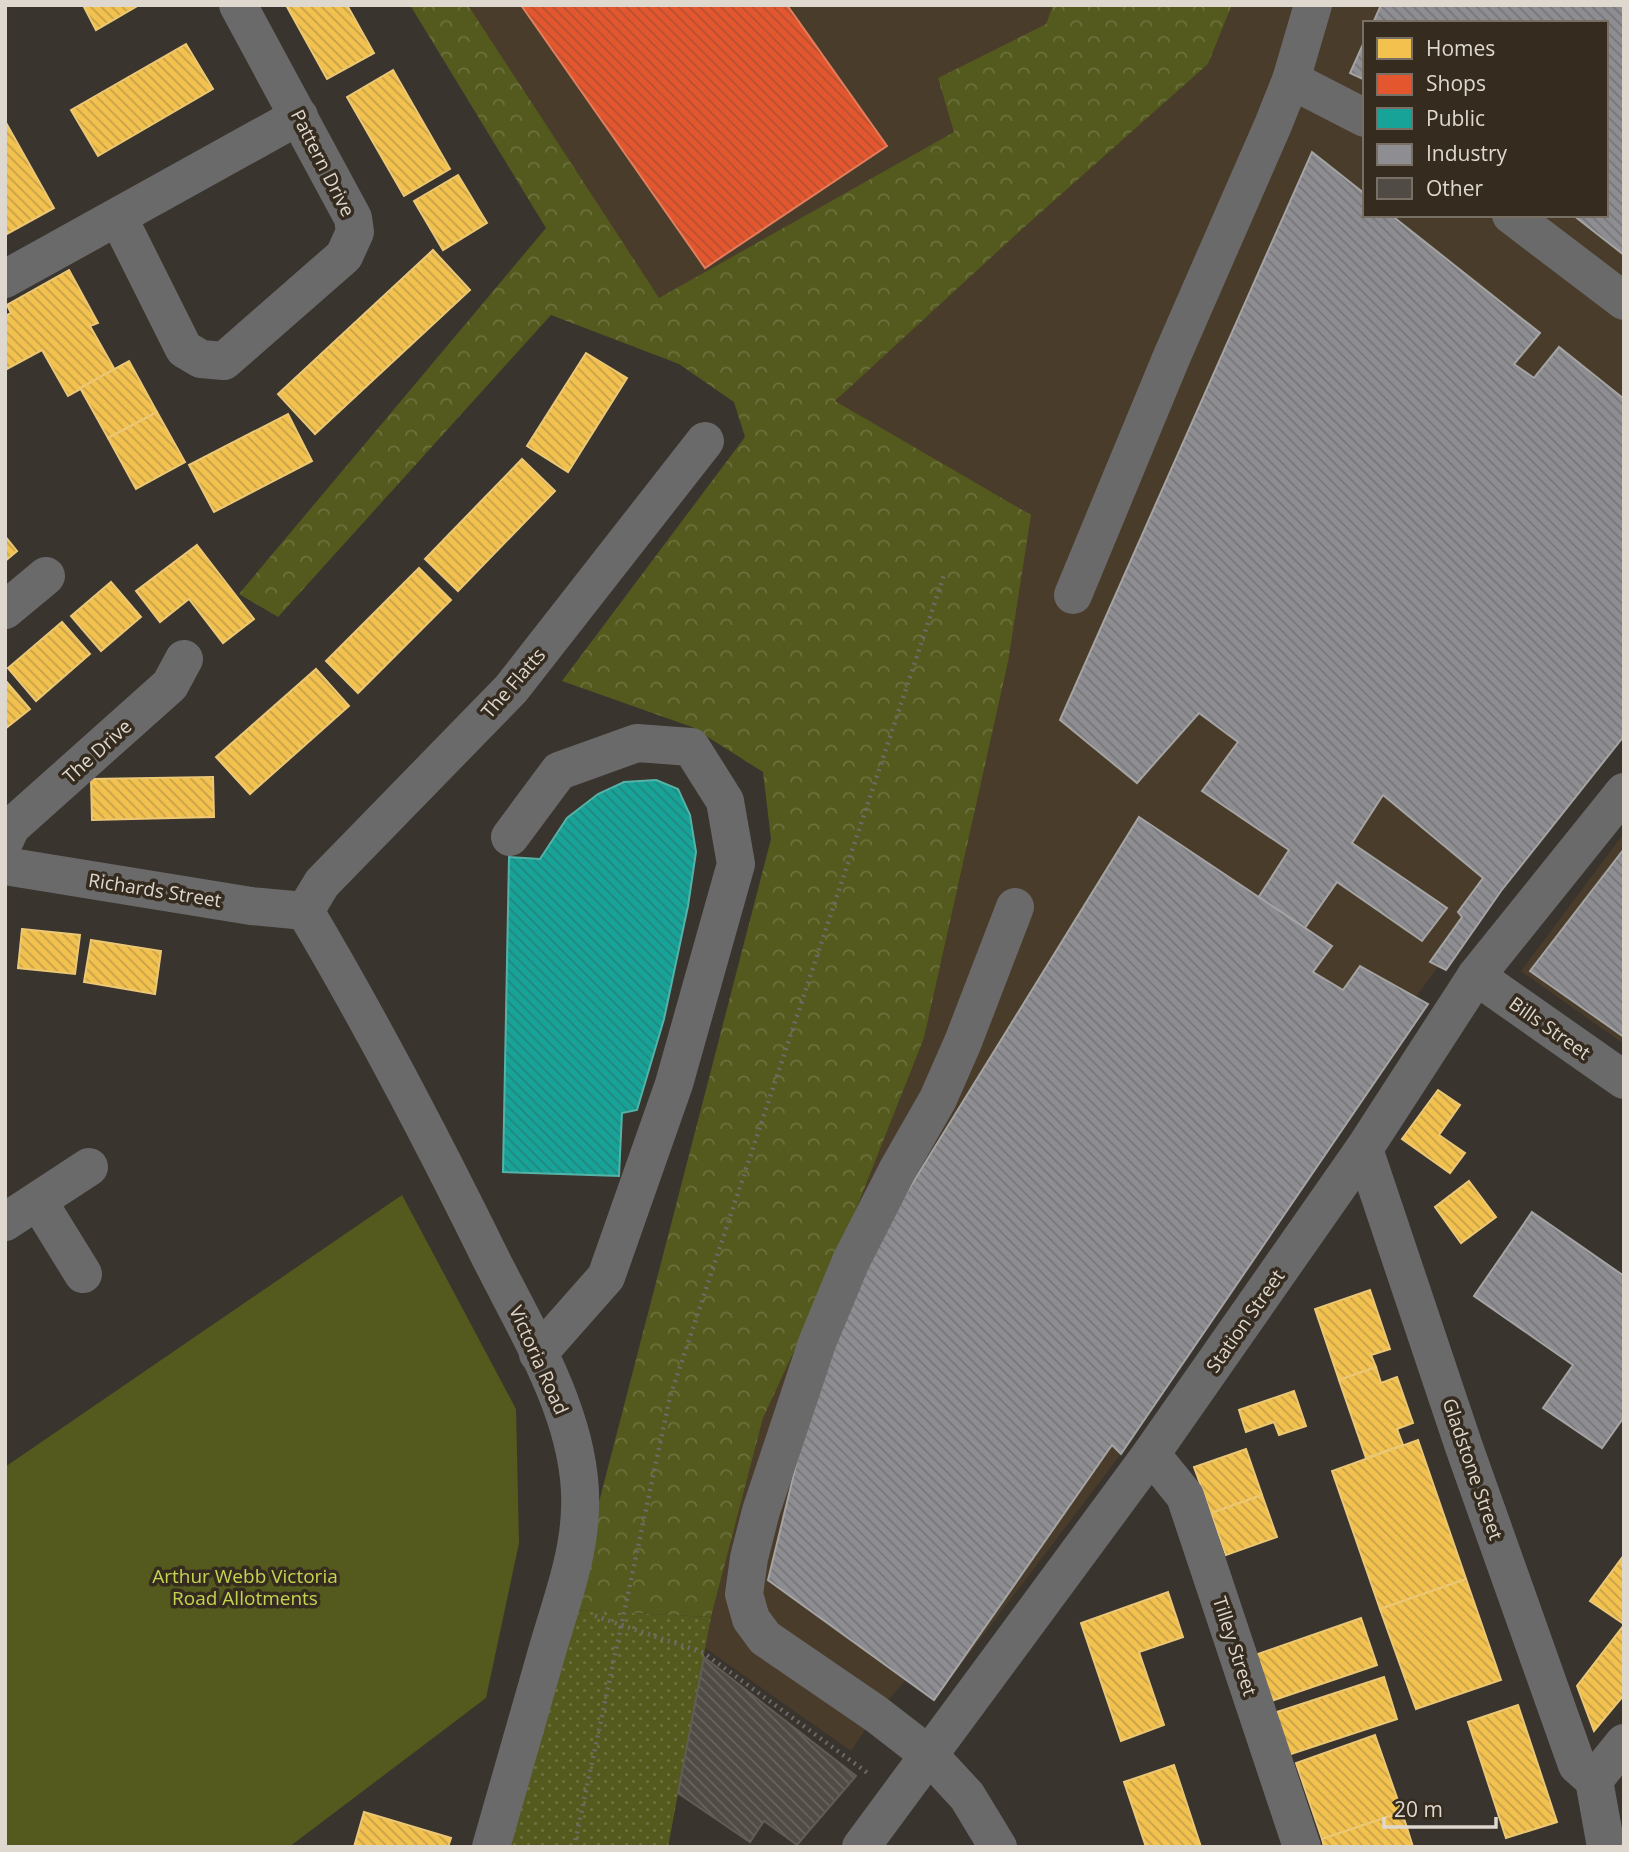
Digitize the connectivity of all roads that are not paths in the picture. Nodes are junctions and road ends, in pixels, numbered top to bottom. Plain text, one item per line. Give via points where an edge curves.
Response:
1 (238, 5) edge
2 (1313, 5) edge
3 (1291, 80) junction
4 (299, 116) junction
5 (1363, 117) edge
6 (1514, 217) edge
7 (118, 218) junction
8 (5, 279) edge
9 (1624, 300) edge
10 (705, 441) dead end
11 (46, 576) dead end
12 (1073, 595) dead end
13 (5, 610) edge
14 (184, 659) dead end
15 (1624, 792) edge
16 (510, 837) dead end
17 (5, 840) edge
18 (5, 866) edge
19 (1015, 907) dead end
20 (305, 911) junction
21 (1476, 976) junction
22 (1624, 1080) edge
23 (1364, 1149) junction
24 (89, 1167) dead end
25 (38, 1201) junction
26 (5, 1222) edge
27 (83, 1274) dead end
28 (538, 1354) junction
29 (1151, 1454) junction
30 (1624, 1743) edge
31 (929, 1755) junction
32 (1594, 1780) junction
33 (491, 1847) edge
34 (861, 1847) edge
35 (998, 1847) edge
36 (1302, 1847) edge
37 (1606, 1847) edge

1 - 4 street, Pattern Drive
2 - 3 street
3 - 5 street
3 - 12 street
4 - 7 street
4 - 7 street, Pattern Drive via 353,218 355,232 344,256 224,360 201,359 184,349
6 - 9 street
7 - 8 street
10 - 20 street, The Flatts via 511,690 321,883
11 - 13 street
14 - 17 street, The Drive via 170,685 11,827
15 - 21 street, Station Street
16 - 28 street via 559,771 638,743 691,747 725,801 736,864 674,1084 606,1277
18 - 20 street, Richards Street
19 - 31 street via 938,1099 851,1261 817,1343 761,1511 744,1594 751,1619 765,1638
20 - 28 street, Victoria Road via 434,1142
21 - 22 street, Bills Street
21 - 23 street, Station Street
23 - 29 street, Station Street
23 - 32 street, Gladstone Street via 1577,1766
24 - 25 street
25 - 26 street
25 - 27 street
28 - 33 street, Victoria Road via 564,1413 579,1470 580,1510 570,1572
29 - 31 street, Station Street
29 - 36 street, Tilley Street via 1185,1496
30 - 32 street
31 - 34 street, Station Street
31 - 35 street via 967,1796
32 - 37 street

